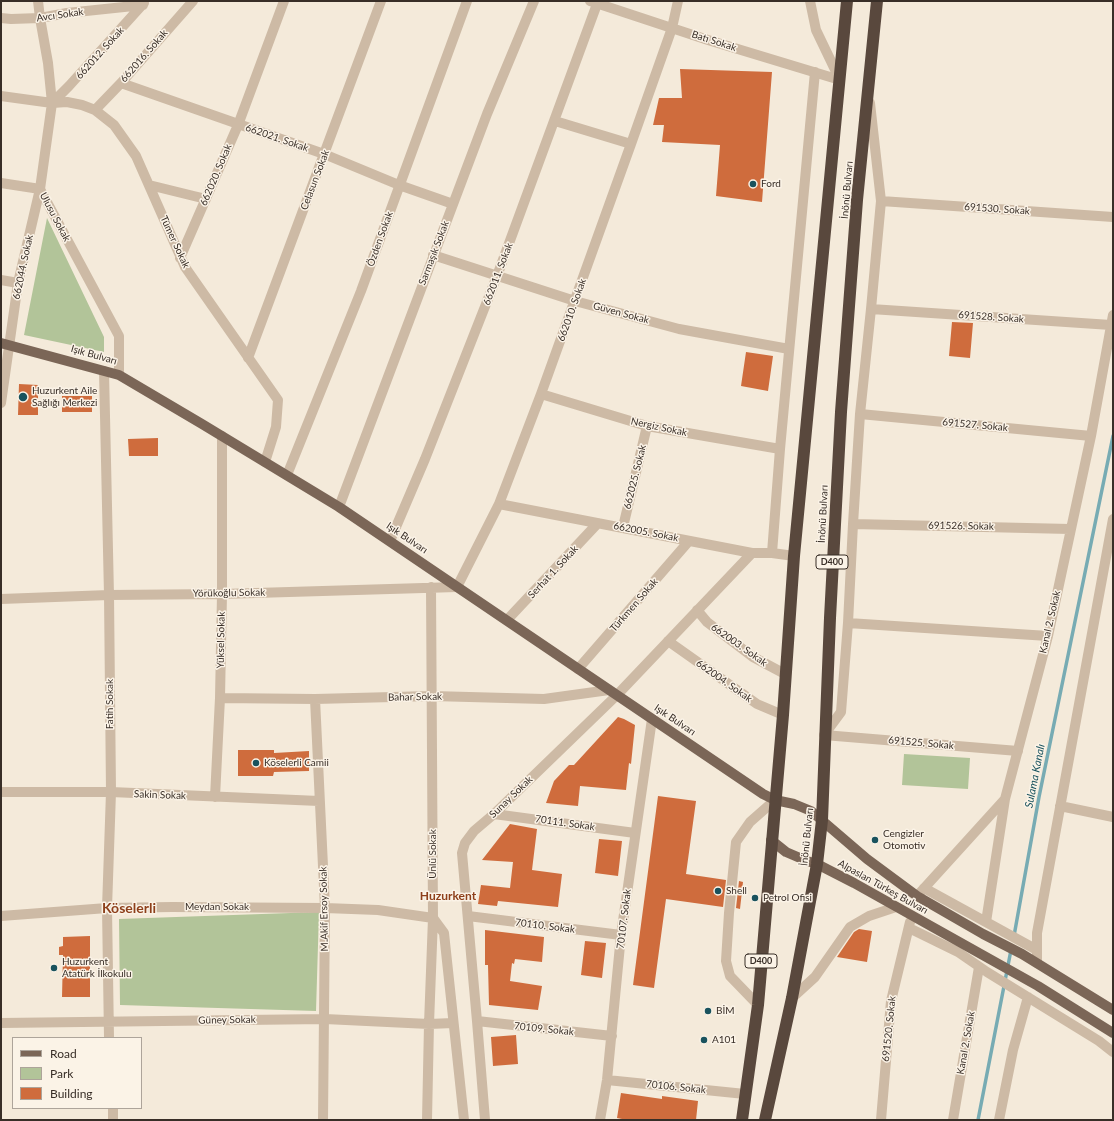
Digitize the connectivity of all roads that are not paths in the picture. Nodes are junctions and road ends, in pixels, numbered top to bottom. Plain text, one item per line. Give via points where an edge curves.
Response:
1 (38, 1) edge
2 (193, 1) edge
3 (284, 1) edge
4 (380, 1) edge
5 (467, 1) edge
6 (534, 1) edge
7 (678, 1) edge
8 (810, 1) edge
9 (847, 1) edge
10 (877, 1) edge
11 (594, 2) edge
12 (144, 3) edge
13 (1, 18) edge
14 (40, 18) junction
15 (672, 28) junction
16 (815, 72) junction
17 (840, 80) junction
18 (121, 83) junction
19 (868, 89) junction
20 (1, 96) edge
21 (52, 103) junction
22 (95, 110) junction
23 (555, 121) junction
24 (238, 124) junction
25 (631, 144) junction
26 (324, 154) junction
27 (1, 183) edge
28 (149, 185) junction
29 (400, 185) junction
30 (40, 189) junction
31 (206, 199) junction
32 (881, 201) junction
33 (453, 204) junction
34 (1113, 217) edge
35 (433, 255) junction
36 (180, 258) junction
37 (497, 276) junction
38 (1, 280) edge
39 (18, 283) junction
40 (575, 301) junction
41 (871, 309) junction
42 (1112, 320) edge
43 (5, 344) edge
44 (789, 350) junction
45 (248, 358) junction
46 (104, 370) junction
47 (119, 375) junction
48 (541, 394) junction
49 (1, 403) edge
50 (860, 414) junction
51 (647, 426) junction
52 (222, 436) junction
53 (1091, 436) junction
54 (780, 449) junction
55 (265, 462) junction
56 (287, 475) junction
57 (499, 504) junction
58 (339, 507) junction
59 (1113, 519) edge
60 (598, 523) junction
61 (852, 524) junction
62 (622, 527) junction
63 (1070, 529) junction
64 (390, 541) junction
65 (689, 541) junction
66 (752, 553) junction
67 (772, 553) junction
68 (794, 556) junction
69 (432, 587) junction
70 (458, 587) junction
71 (222, 594) junction
72 (109, 595) junction
73 (1, 599) edge
74 (697, 610) junction
75 (507, 620) junction
76 (848, 623) junction
77 (1048, 636) junction
78 (668, 641) junction
79 (578, 669) junction
80 (785, 674) junction
81 (613, 693) junction
82 (432, 696) junction
83 (220, 698) junction
84 (315, 699) junction
85 (783, 715) junction
86 (652, 719) junction
87 (824, 735) junction
88 (1018, 751) junction
89 (1, 792) edge
90 (111, 792) junction
91 (215, 797) junction
92 (1005, 799) junction
93 (775, 800) junction
94 (319, 801) junction
95 (1060, 806) junction
96 (494, 814) junction
97 (1113, 817) edge
98 (822, 820) junction
99 (635, 833) junction
100 (771, 840) junction
101 (817, 864) junction
102 (921, 892) junction
103 (896, 907) junction
104 (107, 908) junction
105 (325, 908) junction
106 (1, 916) edge
107 (468, 916) junction
108 (910, 916) junction
109 (433, 918) junction
110 (986, 922) junction
111 (909, 928) junction
112 (621, 935) junction
113 (1037, 950) junction
114 (1037, 963) junction
115 (983, 969) junction
116 (1028, 997) junction
117 (792, 998) junction
118 (758, 1005) junction
119 (1113, 1010) edge
120 (325, 1019) junction
121 (108, 1021) junction
122 (477, 1021) junction
123 (1, 1023) edge
124 (453, 1023) junction
125 (429, 1024) junction
126 (1113, 1033) edge
127 (612, 1036) junction
128 (109, 1037) edge
129 (1113, 1052) edge
130 (606, 1080) junction
131 (745, 1094) junction
132 (113, 1109) edge
133 (113, 1120) edge
134 (323, 1120) edge
135 (426, 1120) edge
136 (464, 1120) edge
137 (485, 1120) edge
138 (600, 1120) edge
139 (742, 1120) edge
140 (765, 1120) edge
141 (881, 1120) edge
142 (953, 1120) edge
143 (999, 1120) edge

1 - 14 street, Ulusu Sokak
2 - 18 street, 662016. Sokak
3 - 24 street, 662020. Sokak
4 - 26 street, Celasun Sokak
5 - 29 street, Özden Sokak
6 - 33 street, Sarmaşık Sokak
7 - 15 street, 662010. Sokak
8 - 17 street via 816,30
9 - 17 highway, İnönü Bulvarı / D400
10 - 19 highway, İnönü Bulvarı / D400
11 - 15 street, Batı Sokak
11 - 23 street, 662011. Sokak
12 - 14 street, Avcı Sokak
12 - 21 street, 662012. Sokak
13 - 14 street, Avcı Sokak
14 - 21 street, Ulusu Sokak
15 - 16 street, Batı Sokak
15 - 25 street, 662010. Sokak
16 - 17 street, Batı Sokak
16 - 44 street
17 - 68 highway, İnönü Bulvarı / D400
18 - 22 street, 662016. Sokak
18 - 24 street, 662021. Sokak
19 - 32 street
19 - 87 highway, İnönü Bulvarı / D400 via 841,412
20 - 21 street, Tümer Sokak
21 - 22 street, Tümer Sokak via 67,102
21 - 30 street, Ulusu Sokak
22 - 28 street, Tümer Sokak via 114,125 136,156
23 - 25 street
23 - 37 street, 662011. Sokak
24 - 26 street, 662021. Sokak
24 - 31 street, 662020. Sokak
25 - 40 street, 662010. Sokak
26 - 29 street, 662021. Sokak
26 - 45 street, Celasun Sokak
27 - 30 street
28 - 31 street
28 - 36 street, Tümer Sokak
29 - 33 street, 662021. Sokak
29 - 56 street, Özden Sokak via 361,291
30 - 39 street, 662044. Sokak
30 - 47 street, Ulusu Sokak via 118,336
31 - 36 street, 662020. Sokak
32 - 34 street, 691530. Sokak
32 - 41 street
33 - 35 street, Sarmaşık Sokak
35 - 37 street, Güven Sokak
35 - 58 street, Sarmaşık Sokak
36 - 45 street, Tümer Sokak
37 - 40 street, Güven Sokak
37 - 64 street, 662011. Sokak
38 - 39 street
39 - 43 street, 662044. Sokak
40 - 44 street, Güven Sokak via 679,329
40 - 48 street, 662010. Sokak
41 - 42 street, 691528. Sokak
41 - 50 street
42 - 53 street, Kanal 2. Sokak
43 - 46 main road, Işık Bulvarı
43 - 49 street, 662044. Sokak
44 - 54 street
45 - 55 street, Tümer Sokak via 278,400 276,428
46 - 47 main road, Işık Bulvarı
46 - 72 street, Fatih Sokak
47 - 52 main road, Işık Bulvarı
48 - 51 street, Nergiz Sokak
48 - 57 street, 662010. Sokak
50 - 53 street, 691527. Sokak
50 - 61 street
51 - 54 street, Nergiz Sokak
51 - 62 street, 662025. Sokak
52 - 55 main road, Işık Bulvarı
52 - 71 street, Yüksel Sokak
53 - 63 street, Kanal 2. Sokak
54 - 67 street
55 - 56 main road, Işık Bulvarı
56 - 58 main road, Işık Bulvarı
57 - 60 street, 662005. Sokak
57 - 70 street, 662010. Sokak
58 - 64 main road, Işık Bulvarı
59 - 95 street
60 - 62 street, 662005. Sokak
60 - 75 street, Serhat 1. Sokak
61 - 63 street, 691526. Sokak
61 - 76 street
62 - 65 street, 662005. Sokak
63 - 77 street, Kanal 2. Sokak
64 - 70 main road, Işık Bulvarı
65 - 66 street, 662005. Sokak
65 - 79 street, Türkmen Sokak
66 - 67 street, 662005. Sokak
66 - 74 street, Sunay Sokak
67 - 68 street, 662005. Sokak
68 - 80 highway, İnönü Bulvarı / D400
69 - 70 street, Yörükoğlu Sokak
69 - 71 street, Yörükoğlu Sokak
69 - 82 street, Ünlü Sokak
70 - 75 main road, Işık Bulvarı
71 - 72 street, Yörükoğlu Sokak
71 - 83 street, Yüksel Sokak
72 - 73 street, Yörükoğlu Sokak
72 - 90 street, Fatih Sokak
74 - 78 street, Sunay Sokak
74 - 80 street, 662003. Sokak via 707,622 753,657
75 - 79 main road, Işık Bulvarı
76 - 77 street
76 - 87 street via 841,712
77 - 88 street, Kanal 2. Sokak
78 - 81 street, Sunay Sokak
78 - 85 street, 662004. Sokak via 757,704
79 - 81 main road, Işık Bulvarı
80 - 85 highway, İnönü Bulvarı / D400
81 - 82 street, Bahar Sokak via 544,699
81 - 86 main road, Işık Bulvarı
81 - 96 street, Sunay Sokak
82 - 84 street, Bahar Sokak
82 - 109 street, Ünlü Sokak
83 - 84 street, Bahar Sokak
83 - 91 street, Yüksel Sokak
84 - 94 street, M.Akif Ersoy Sokak
85 - 93 highway, İnönü Bulvarı / D400
86 - 93 main road, Işık Bulvarı
86 - 99 street, 70107. Sokak
87 - 88 street, 691525. Sokak
87 - 98 highway, İnönü Bulvarı / D400
88 - 92 street, Kanal 2. Sokak
89 - 90 street, Sakin Sokak
90 - 91 street, Sakin Sokak
90 - 104 street, Fatih Sokak
91 - 94 street, Sakin Sokak
92 - 102 street, Kanal 2. Sokak
92 - 110 street
93 - 98 main road, Alpaslan Türkeş Bulvarı via 811,811
93 - 100 highway, D400
93 - 118 street via 750,822 736,842 729,913 726,961 730,976
94 - 105 street, M.Akif Ersoy Sokak
95 - 97 street
95 - 113 street via 1037,933
96 - 99 street, 70111. Sokak
96 - 107 street, Sunay Sokak via 474,831 465,842 462,853
98 - 101 highway, İnönü Bulvarı / D400
98 - 102 main road, Alpaslan Türkeş Bulvarı via 868,859
99 - 112 street, 70107. Sokak
100 - 101 main road, Alpaslan Türkeş Bulvarı via 786,852
100 - 118 highway, D400
101 - 103 main road, Alpaslan Türkeş Bulvarı
101 - 117 highway, İnönü Bulvarı / D400
102 - 110 street
102 - 114 main road, Alpaslan Türkeş Bulvarı
103 - 108 main road, Alpaslan Türkeş Bulvarı
103 - 117 street via 869,916 850,927 815,977
104 - 105 street, Meydan Sokak
104 - 106 street, Meydan Sokak
104 - 121 street, Fatih Sokak
105 - 109 street, Meydan Sokak via 378,910
105 - 120 street, M.Akif Ersoy Sokak
107 - 112 street, 70110. Sokak
107 - 122 street, Sunay Sokak
108 - 111 street, 691520. Sokak
108 - 126 main road, Alpaslan Türkeş Bulvarı via 1038,986
109 - 124 street via 444,933
109 - 125 street, Ünlü Sokak
110 - 113 street
111 - 115 street via 958,952
111 - 141 street, 691520. Sokak via 891,1001
112 - 127 street, 70107. Sokak
113 - 114 street
114 - 119 main road
115 - 116 street
115 - 142 street, Kanal 2. Sokak
116 - 129 street
116 - 143 street via 1013,1050
117 - 140 highway, İnönü Bulvarı / D400
118 - 131 highway, D400
120 - 121 street, Güney Sokak
120 - 125 street, Güney Sokak
120 - 134 street, M.Akif Ersoy Sokak
121 - 123 street, Güney Sokak
121 - 128 street, Fatih Sokak
122 - 127 street, 70109. Sokak
122 - 137 street, Sunay Sokak
124 - 125 street, Güney Sokak
124 - 136 street
125 - 135 street, Ünlü Sokak
127 - 130 street, 70107. Sokak
130 - 131 street, 70106. Sokak
130 - 138 street, 70107. Sokak
131 - 139 highway, D400
132 - 133 street

